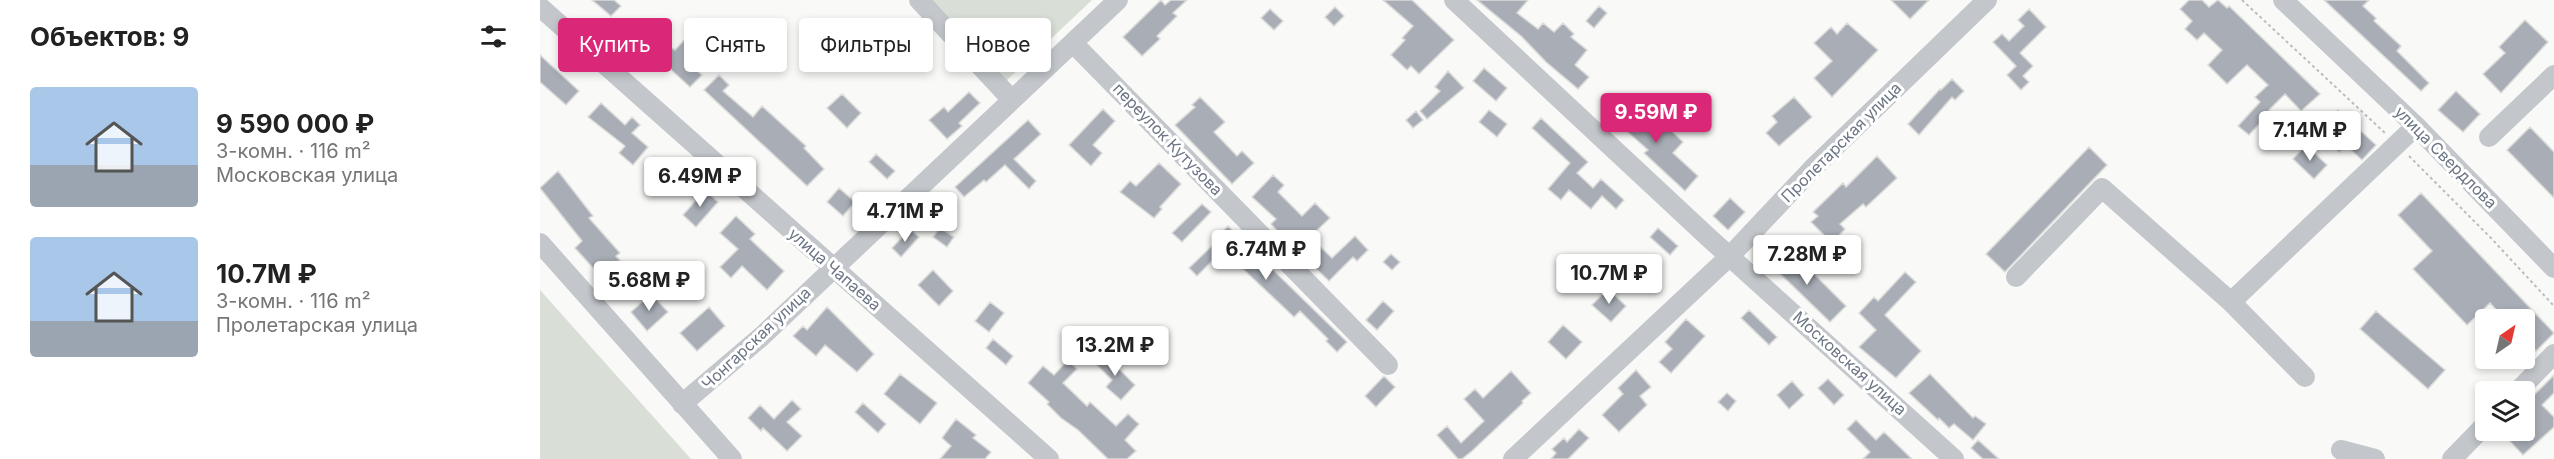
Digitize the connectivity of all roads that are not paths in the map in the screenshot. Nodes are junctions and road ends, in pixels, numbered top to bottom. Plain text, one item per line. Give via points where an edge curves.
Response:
1 (919, 0) edge
2 (1118, 0) edge
3 (1454, 0) edge
4 (1988, 0) edge
5 (2283, 0) edge
6 (540, 7) edge
7 (1073, 43) junction
8 (2554, 75) edge
9 (1012, 100) junction
10 (2416, 126) junction
11 (2489, 137) dead end
12 (540, 243) edge
13 (1730, 256) junction
14 (833, 268) junction
15 (2554, 268) edge
16 (2016, 277) dead end
17 (2231, 302) junction
18 (2554, 354) edge
19 (1388, 365) dead end
20 (2305, 377) dead end
21 (2528, 381) edge
22 (682, 404) junction
23 (2475, 435) edge
24 (2341, 450) dead end
25 (732, 459) edge
26 (1049, 459) edge
27 (1513, 459) edge
28 (1954, 459) edge
29 (2375, 459) edge
30 (2452, 459) edge

1 - 9 street
2 - 7 street, Чонгарская улица
3 - 13 street, Московская улица
4 - 13 street, Пролетарская улица via 1812,169
5 - 10 street, улица Свердлова
6 - 14 street, улица Чапаева
7 - 9 street, Чонгарская улица
7 - 19 street, переулок Кутузова
8 - 11 street
9 - 14 street, Чонгарская улица
10 - 15 street, улица Свердлова
10 - 17 street
12 - 22 street
13 - 27 street, Пролетарская улица
13 - 28 street, Московская улица
14 - 22 street, Чонгарская улица
14 - 26 street, улица Чапаева
16 - 17 street via 2102,188
17 - 20 street
18 - 21 street
22 - 25 street
23 - 30 street
24 - 29 street

